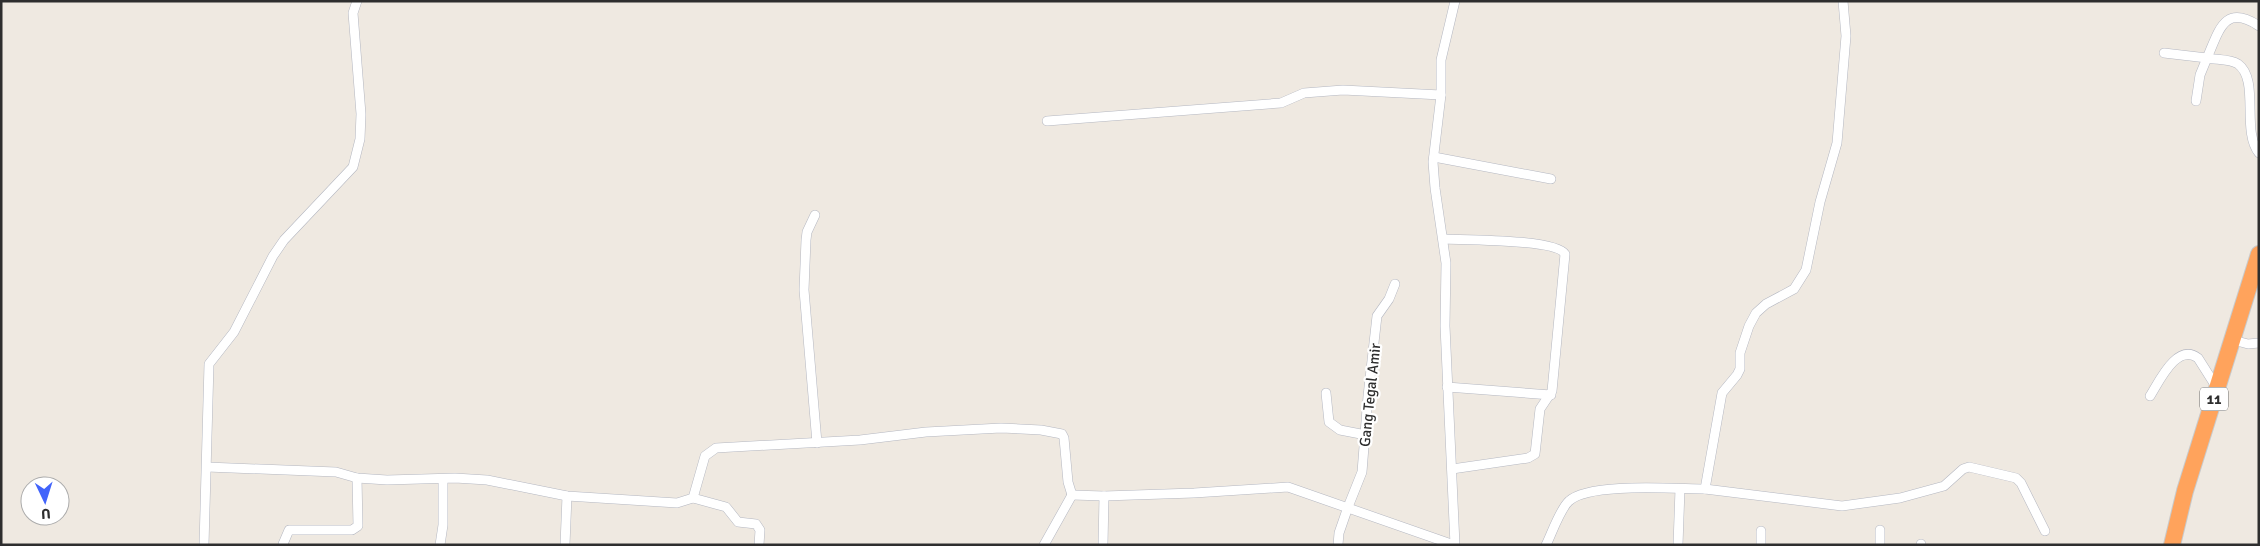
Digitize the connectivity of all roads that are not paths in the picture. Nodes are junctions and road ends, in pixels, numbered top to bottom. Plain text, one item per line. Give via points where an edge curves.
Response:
1 (357, 1) edge
2 (1455, 1) edge
3 (1843, 1) edge
4 (2259, 26) edge
5 (2164, 53) dead end
6 (2207, 58) junction
7 (1441, 95) junction
8 (2196, 101) dead end
9 (1047, 122) dead end
10 (2259, 154) edge
11 (1434, 157) junction
12 (1551, 179) dead end
13 (815, 215) dead end
14 (1444, 239) junction
15 (2259, 254) edge
16 (1395, 284) dead end
17 (2233, 340) junction
18 (2259, 343) edge
19 (1447, 387) junction
20 (2218, 388) junction
21 (1326, 393) dead end
22 (1551, 395) junction
23 (2150, 396) dead end
24 (1366, 435) junction
25 (818, 443) junction
26 (206, 467) junction
27 (1452, 469) junction
28 (357, 478) junction
29 (443, 479) junction
30 (1680, 489) junction
31 (1705, 489) junction
32 (1072, 495) junction
33 (568, 496) junction
34 (1104, 496) junction
35 (693, 498) junction
36 (1348, 507) junction
37 (1761, 530) dead end
38 (1880, 530) dead end
39 (2045, 531) dead end
40 (283, 544) edge
41 (204, 545) edge
42 (440, 545) edge
43 (565, 545) edge
44 (759, 545) edge
45 (1044, 545) edge
46 (1103, 545) edge
47 (1338, 545) edge
48 (1455, 545) edge
49 (1546, 545) edge
50 (1678, 545) edge
51 (1761, 545) edge
52 (1880, 545) edge
53 (2172, 545) edge

1 - 26 street via 353,13 361,114 356,159 346,176 272,256 234,332 208,364
2 - 7 street via 1440,60
3 - 31 street via 1846,36 1837,143 1808,260 1802,279 1794,290 1766,304 1749,326 1740,353 1740,369 1722,393
4 - 6 street via 2244,17 2228,19 2221,26
5 - 6 street
6 - 8 street via 2200,75
6 - 10 street via 2236,63 2246,71 2252,95 2252,133
7 - 9 street via 1343,90 1304,93 1281,103
7 - 11 street
11 - 12 street
11 - 14 street via 1435,188
13 - 25 street via 807,232 804,290
14 - 19 street
14 - 22 street via 1516,241 1565,252
15 - 17 highway, 11
16 - 24 street, Gang Tegal Amir via 1377,316
17 - 18 street
17 - 20 highway, 11
19 - 22 street
19 - 27 street
20 - 23 street via 2198,358 2184,354 2175,359
20 - 53 highway, 11 via 2185,491
21 - 24 street via 1329,422 1340,430
22 - 27 street via 1540,409 1534,456
24 - 36 street, Gang Tegal Amir via 1362,472
25 - 32 street via 1001,428 1058,432 1064,438
25 - 35 street via 708,451
26 - 28 street via 336,472
26 - 41 street
27 - 48 street
28 - 29 street
28 - 40 street via 358,526 352,530 289,530
29 - 33 street via 487,480
29 - 42 street
30 - 31 street
30 - 49 street via 1622,487 1573,498 1566,505
30 - 50 street
31 - 39 street via 1842,506 1900,498 1944,486 1969,467 2016,478
32 - 34 street
32 - 45 street
33 - 35 street via 677,503
33 - 43 street
34 - 36 street via 1288,487
34 - 46 street
35 - 44 street via 726,507 738,522 756,524 760,530
36 - 47 street, Gang Tegal Amir
36 - 48 street
37 - 51 street
38 - 52 street

